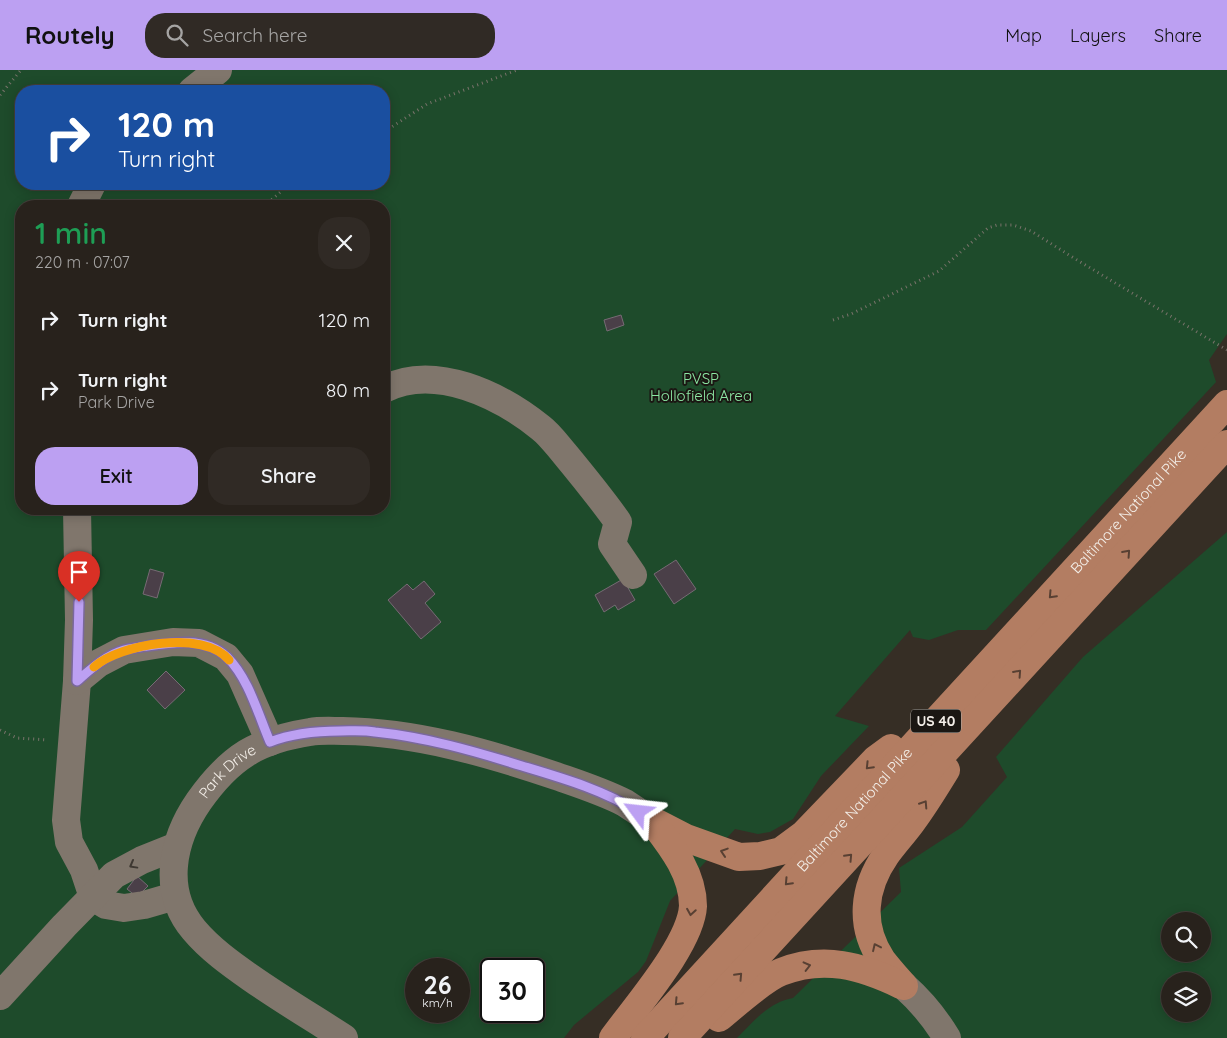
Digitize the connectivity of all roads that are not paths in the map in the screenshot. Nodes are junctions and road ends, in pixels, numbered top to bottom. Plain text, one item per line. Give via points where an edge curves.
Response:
1 (218, 70) edge
2 (199, 85) edge
3 (390, 387) edge
4 (1227, 404) edge
5 (1227, 444) edge
6 (77, 515) edge
7 (633, 575) dead end
8 (77, 681) junction
9 (992, 701) junction
10 (950, 706) junction
11 (270, 742) junction
12 (653, 821) junction
13 (177, 846) junction
14 (175, 896) junction
15 (93, 897) junction
16 (904, 986) junction
17 (0, 996) edge
18 (344, 1038) edge
19 (613, 1038) edge
20 (645, 1038) edge
21 (682, 1038) edge
22 (694, 1038) edge
23 (947, 1038) edge

1 - 2 street
3 - 7 street via 426,379 458,383 520,413 543,429 618,522 612,544
4 -> 10 main road, Baltimore National Pike / US 40
9 -> 5 main road, Baltimore National Pike / US 40
6 - 8 street
8 - 11 street via 99,662 124,650 173,642 199,643 226,656 240,674
8 - 15 street via 66,820 69,842 84,870
16 -> 9 main road via 881,958 870,934 866,918 867,896 874,874 885,856 913,821
21 -> 9 main road, Baltimore National Pike / US 40
10 -> 12 main road via 876,758 804,834 780,851 760,856 739,856 686,838
10 -> 20 main road, Baltimore National Pike / US 40
11 - 12 street, Park Drive via 313,731 373,732 468,749 586,787 624,803
11 - 13 street, Park Drive via 254,747 211,784 189,816
12 -> 19 main road via 676,852 689,882 692,906 686,933 666,967
13 - 14 street, Park Drive via 173,866
13 -> 15 street via 114,875
14 - 15 street via 124,908 106,905
14 - 18 street, Park Drive via 194,930 214,950 276,996
15 - 17 street
22 -> 16 main road via 780,972 818,963 848,965 874,972
16 - 23 street via 935,1018

